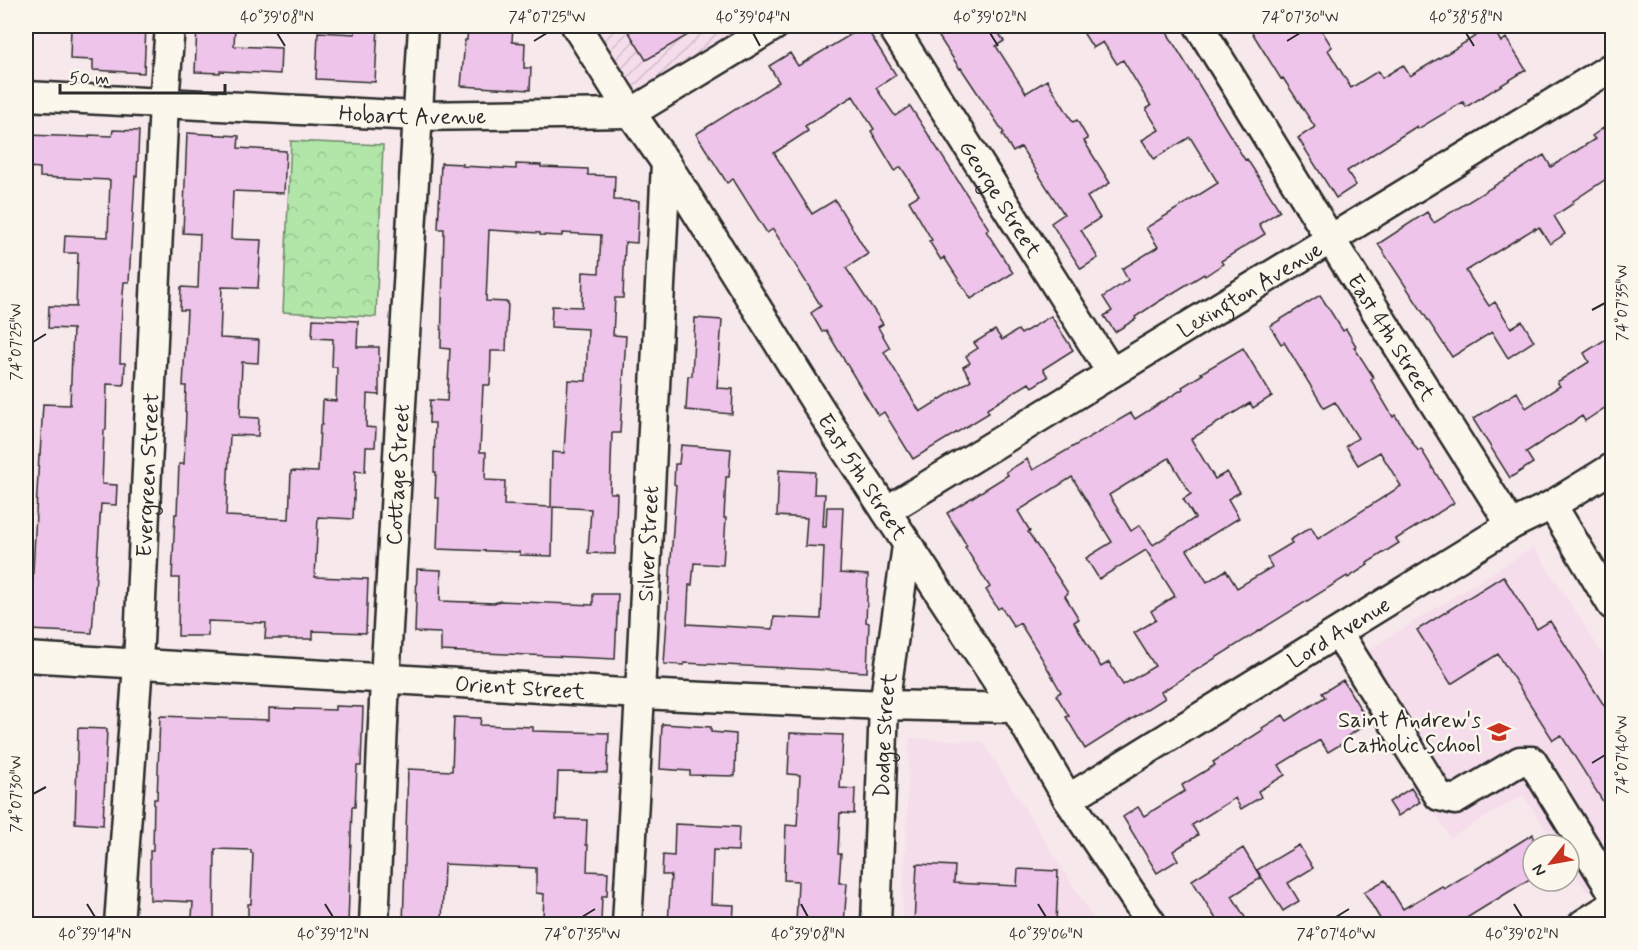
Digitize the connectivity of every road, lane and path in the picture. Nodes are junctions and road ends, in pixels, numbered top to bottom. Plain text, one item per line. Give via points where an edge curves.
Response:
1 (170, 26) edge
2 (423, 26) edge
3 (576, 26) edge
4 (774, 26) edge
5 (892, 26) edge
6 (1199, 26) edge
7 (1612, 68) edge
8 (26, 96) edge
9 (164, 102) junction
10 (632, 113) junction
11 (417, 116) junction
12 (666, 163) junction
13 (1331, 240) junction
14 (1111, 372) junction
15 (1612, 468) edge
16 (1552, 505) junction
17 (886, 511) junction
18 (1511, 525) junction
19 (907, 546) junction
20 (1612, 605) edge
21 (1338, 633) junction
22 (26, 657) edge
23 (138, 664) junction
24 (385, 680) junction
25 (640, 694) junction
26 (884, 705) junction
27 (1015, 708) junction
28 (1068, 799) junction
29 (1612, 891) edge
30 (1612, 906) edge
31 (119, 924) edge
32 (374, 924) edge
33 (627, 924) edge
34 (876, 924) edge
35 (1152, 924) edge
36 (1583, 924) edge

1 - 9 street, Evergreen Street
2 - 11 street, Cottage Street
3 - 10 street, East 5th Street
4 - 10 street
5 - 14 street, George Street
6 - 13 street, East 4th Street
7 - 13 street, Lexington Avenue
8 - 9 street, Hobart Avenue
9 - 11 street, Hobart Avenue
9 - 23 street, Evergreen Street
10 - 11 street, Hobart Avenue
10 - 12 street, East 5th Street
11 - 24 street, Cottage Street
12 - 17 street, East 5th Street
12 - 25 street, Silver Street
13 - 14 street, Lexington Avenue
13 - 18 street, East 4th Street
14 - 17 street, Lexington Avenue
15 - 16 street, Lord Avenue
16 - 18 street, Lord Avenue
16 - 20 street
17 - 19 street, East 5th Street
18 - 21 street, Lord Avenue
19 - 26 street, Dodge Street
19 - 27 street, East 5th Street
21 - 28 street, Lord Avenue
21 - 29 street via 1439,796 1455,800 1520,761 1532,761
22 - 23 street, Orient Street
23 - 24 street, Orient Street
23 - 31 street, Evergreen Street
24 - 25 street, Orient Street
24 - 32 street, Cottage Street
25 - 26 street, Orient Street
25 - 33 street, Silver Street
26 - 27 street, Orient Street
26 - 34 street, Dodge Street
27 - 28 street, East 5th Street
28 - 35 street, East 5th Street
30 - 36 street

